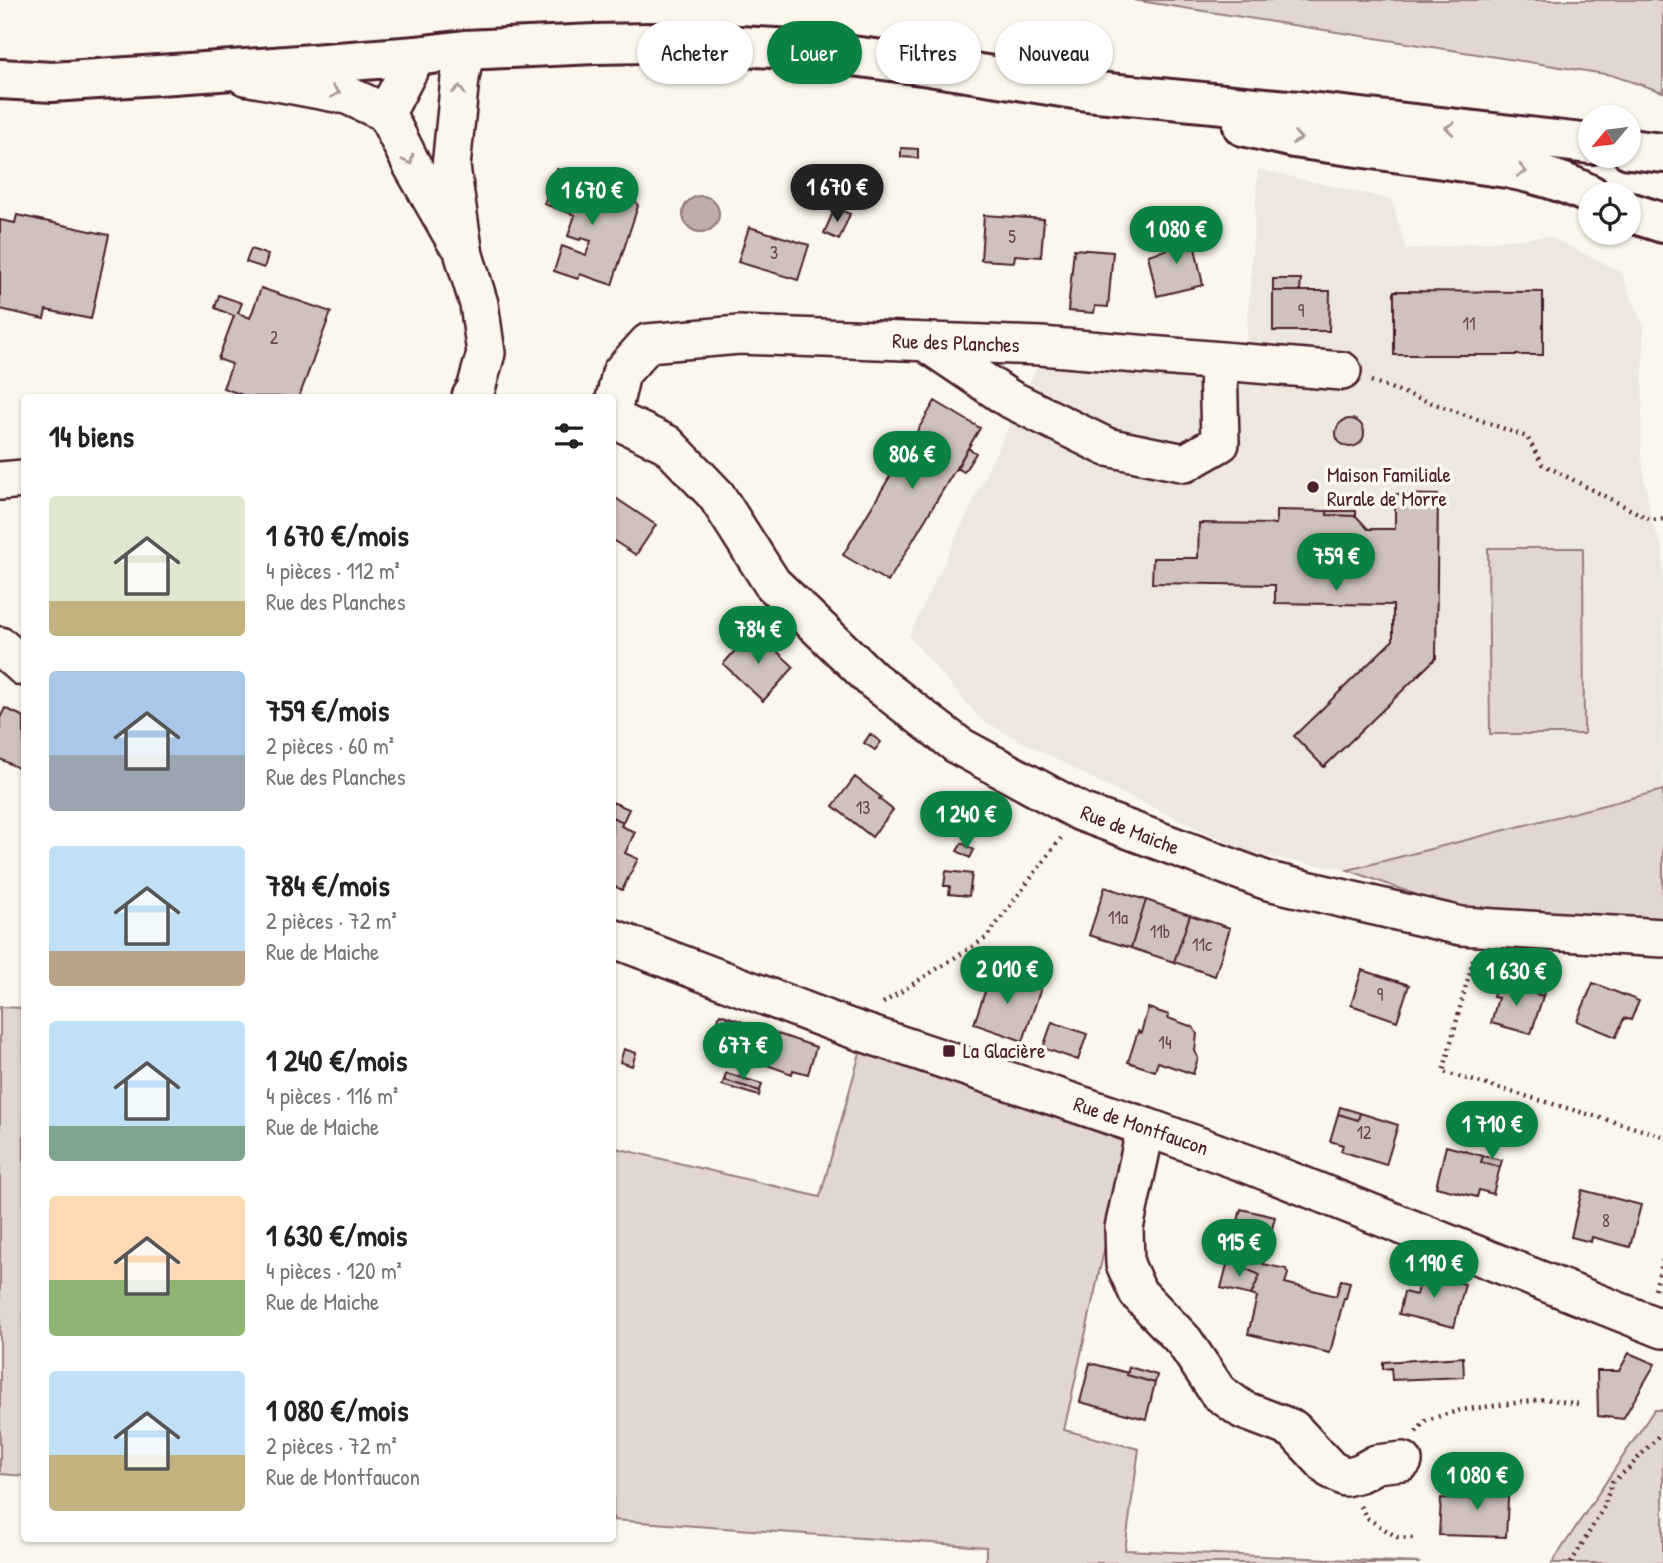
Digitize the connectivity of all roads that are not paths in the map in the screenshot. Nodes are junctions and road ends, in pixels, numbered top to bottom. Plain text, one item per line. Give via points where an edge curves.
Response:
1 (465, 50) junction
2 (416, 56) junction
3 (219, 71) junction
4 (0, 79) edge
5 (1087, 91) junction
6 (386, 113) junction
7 (1578, 143) edge
8 (1642, 151) edge
9 (1663, 153) edge
10 (1578, 189) edge
11 (464, 255) junction
12 (924, 341) junction
13 (1218, 360) junction
14 (1342, 371) road end
15 (473, 394) edge
16 (616, 395) edge
17 (616, 420) edge
18 (21, 479) edge
19 (0, 481) edge
20 (0, 646) edge
21 (21, 664) edge
22 (1663, 938) edge
23 (616, 940) edge
24 (1146, 1127) junction
25 (1663, 1329) edge
26 (1403, 1461) road end

1 - 2 main road
1 - 5 main road via 650,43 793,49
11 -> 1 street via 452,167
2 - 3 main road
2 - 6 street
3 - 4 main road via 52,82
3 -> 6 street via 347,95
7 -> 5 main road
5 -> 10 main road via 1294,138 1518,170
6 -> 11 street
8 - 9 main road
11 - 15 street via 479,304 486,353
12 - 13 street, Rue des Planches
12 - 13 street via 1009,398 1107,447 1185,463 1220,443
12 - 16 street, Rue des Planches via 739,335 648,343 621,373
13 - 14 street, Rue des Planches
17 - 22 street, Rue de Maiche via 667,444 716,495 772,583 873,680 959,746 1081,813 1268,881 1461,926
18 - 19 street
20 - 21 street
23 - 24 street, Rue de Montfaucon via 847,1027
24 - 25 street, Rue de Montfaucon
24 - 26 street via 1124,1228 1125,1264 1138,1293 1184,1341 1218,1392 1243,1410 1293,1429 1330,1469 1345,1477 1376,1464

